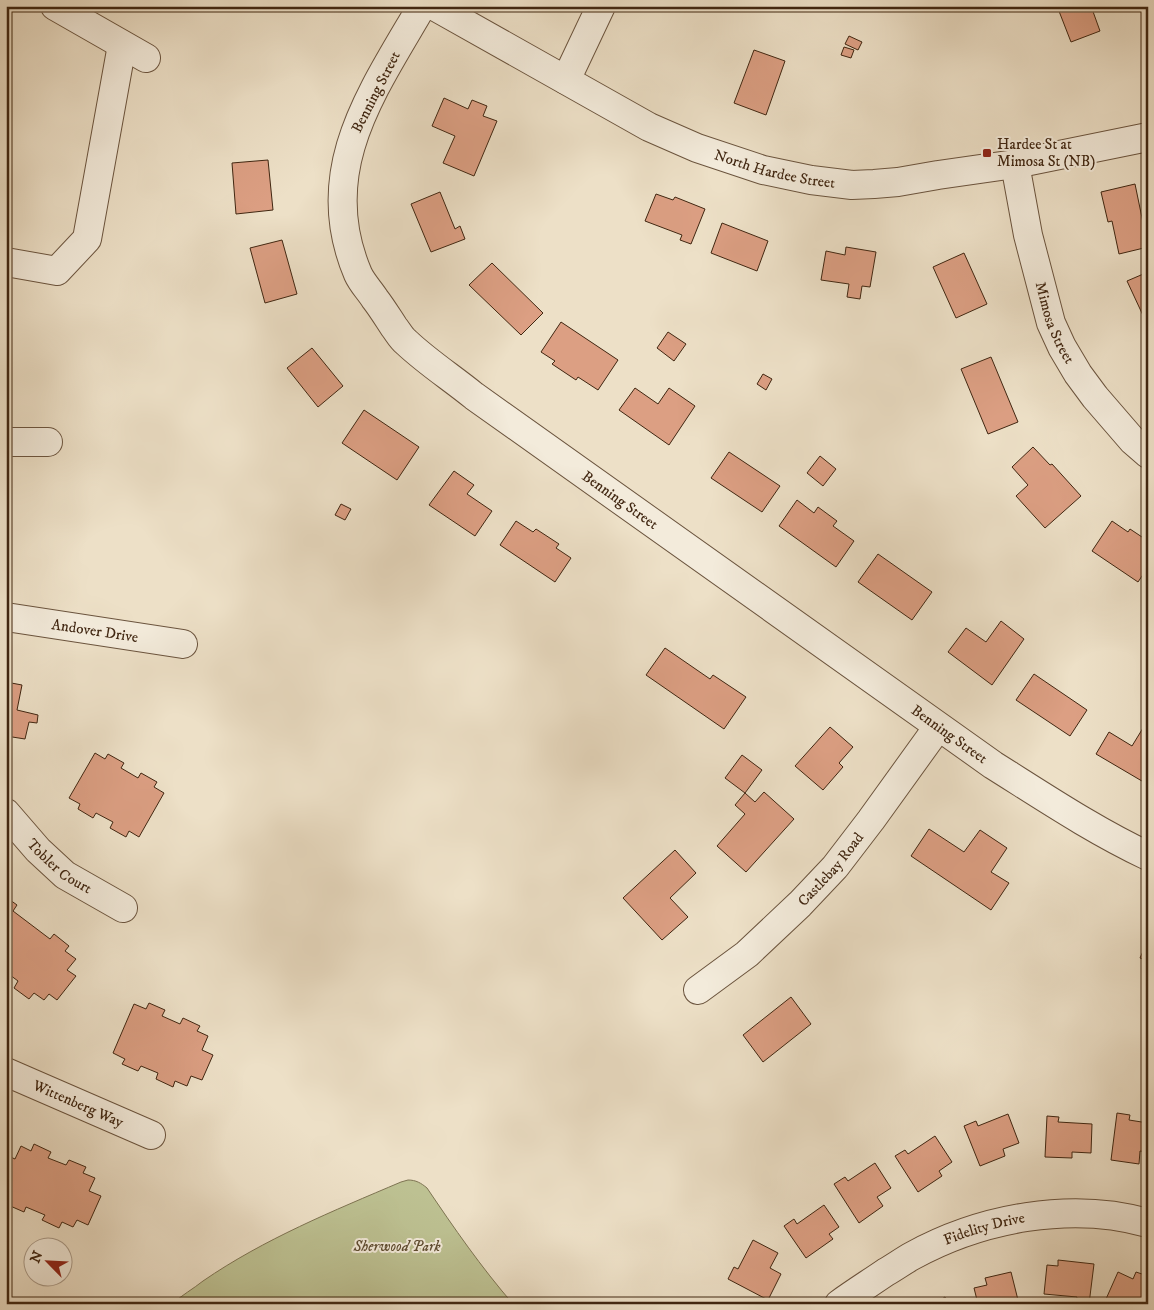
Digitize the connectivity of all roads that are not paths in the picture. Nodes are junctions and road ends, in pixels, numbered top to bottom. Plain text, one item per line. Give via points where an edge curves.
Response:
1 (55, 6) edge
2 (422, 6) edge
3 (434, 6) edge
4 (601, 6) edge
5 (122, 44) junction
6 (146, 58) dead end
7 (566, 80) junction
8 (1148, 137) edge
9 (1015, 164) junction
10 (6, 262) edge
11 (6, 442) edge
12 (48, 442) dead end
13 (1148, 454) edge
14 (6, 617) edge
15 (183, 644) dead end
16 (938, 726) junction
17 (6, 813) edge
18 (1148, 856) edge
19 (123, 908) dead end
20 (698, 990) dead end
21 (6, 1072) edge
22 (151, 1134) dead end
23 (1148, 1223) edge
24 (838, 1304) edge

1 - 5 street
2 - 16 street, Benning Street via 361,117 351,142 343,178 342,201 348,243 359,275 404,341 474,396
3 - 7 street, North Hardee Street
4 - 7 street
5 - 6 street
5 - 10 street via 87,239 57,271
7 - 9 street, North Hardee Street via 648,127 697,148 763,170 811,180 874,184
8 - 9 street, North Hardee Street
9 - 13 street, Mimosa Street via 1028,235 1051,323 1062,347 1095,397
11 - 12 street
14 - 15 street, Andover Drive
16 - 18 street, Benning Street via 1074,816
16 - 20 street, Castlebay Road via 835,867 746,954
17 - 19 street, Tobler Court via 65,875
21 - 22 street, Wittenberg Way
23 - 24 street, Fidelity Drive via 1090,1214 1043,1215 997,1222 953,1236 911,1256

